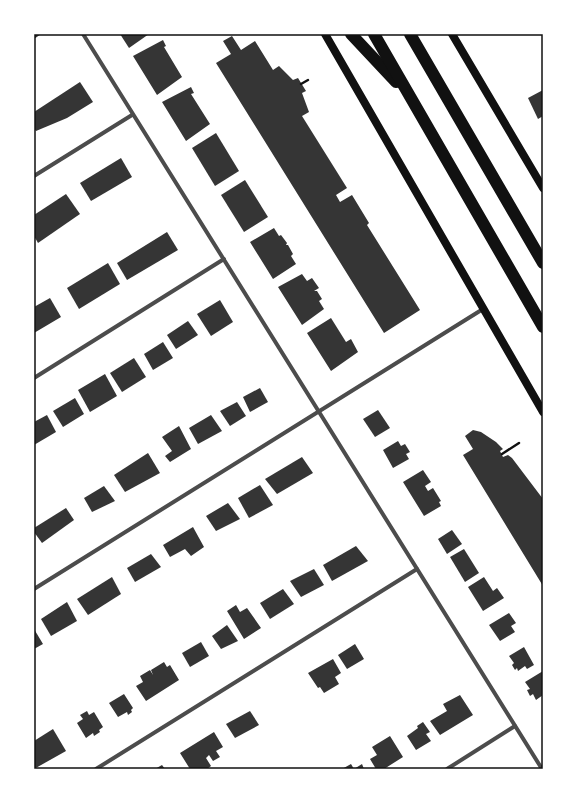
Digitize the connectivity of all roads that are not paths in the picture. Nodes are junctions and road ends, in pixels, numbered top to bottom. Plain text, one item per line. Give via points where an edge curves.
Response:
1 (83, 34) edge
2 (325, 34) edge
3 (351, 34) edge
4 (374, 34) edge
5 (410, 34) edge
6 (452, 34) edge
7 (411, 98) junction
8 (132, 115) junction
9 (34, 176) edge
10 (543, 188) edge
11 (224, 259) junction
12 (543, 263) edge
13 (484, 309) junction
14 (543, 327) edge
15 (34, 378) edge
16 (319, 412) junction
17 (543, 412) edge
18 (417, 569) junction
19 (34, 589) edge
20 (515, 726) junction
21 (96, 769) edge
22 (447, 769) edge
23 (542, 769) edge

1 - 8 street
2 - 13 main road
3 - 7 highway
4 - 7 highway
5 - 12 highway
6 - 10 main road
7 - 14 highway
8 - 9 street
8 - 11 street
11 - 15 street
11 - 16 street
13 - 16 street
13 - 17 main road
16 - 18 street
16 - 19 street
18 - 20 street
18 - 21 street
20 - 22 street
20 - 23 street

